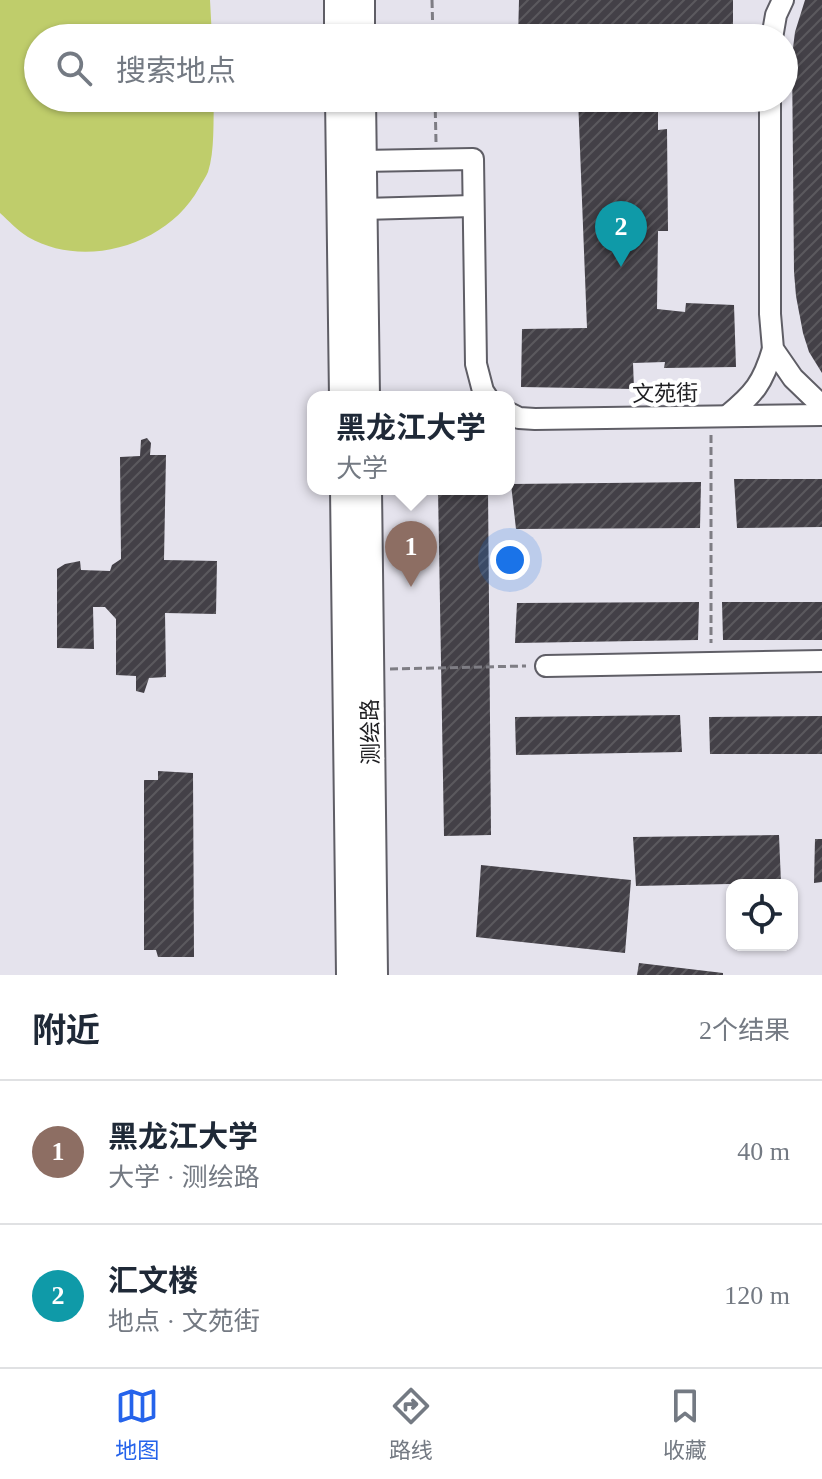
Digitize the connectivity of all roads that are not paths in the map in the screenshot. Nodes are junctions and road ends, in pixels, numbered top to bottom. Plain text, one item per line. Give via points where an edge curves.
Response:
1 (339, 0) edge
2 (360, 0) edge
3 (783, 0) edge
4 (339, 24) edge
5 (360, 24) edge
6 (774, 24) edge
7 (340, 112) edge
8 (361, 112) edge
9 (770, 112) edge
10 (361, 161) junction
11 (473, 206) junction
12 (363, 209) junction
13 (773, 349) junction
14 (344, 391) edge
15 (365, 391) edge
16 (483, 391) edge
17 (822, 406) edge
18 (822, 415) edge
19 (515, 416) edge
20 (719, 416) junction
21 (345, 495) edge
22 (367, 495) edge
23 (822, 661) edge
24 (546, 666) road end
25 (351, 975) edge
26 (373, 975) edge

1 - 4 main road
2 - 5 main road
3 - 6 street
7 - 14 main road
8 - 10 main road
9 - 13 street
10 - 11 street via 473,159
10 - 12 main road
11 - 12 street
11 - 16 street via 476,364
12 - 15 main road
13 - 17 street
13 - 20 street via 750,398
18 - 20 street, 文苑街
19 - 20 street, 文苑街
21 - 25 main road, 测绘路
22 - 26 main road, 测绘路
23 - 24 street

